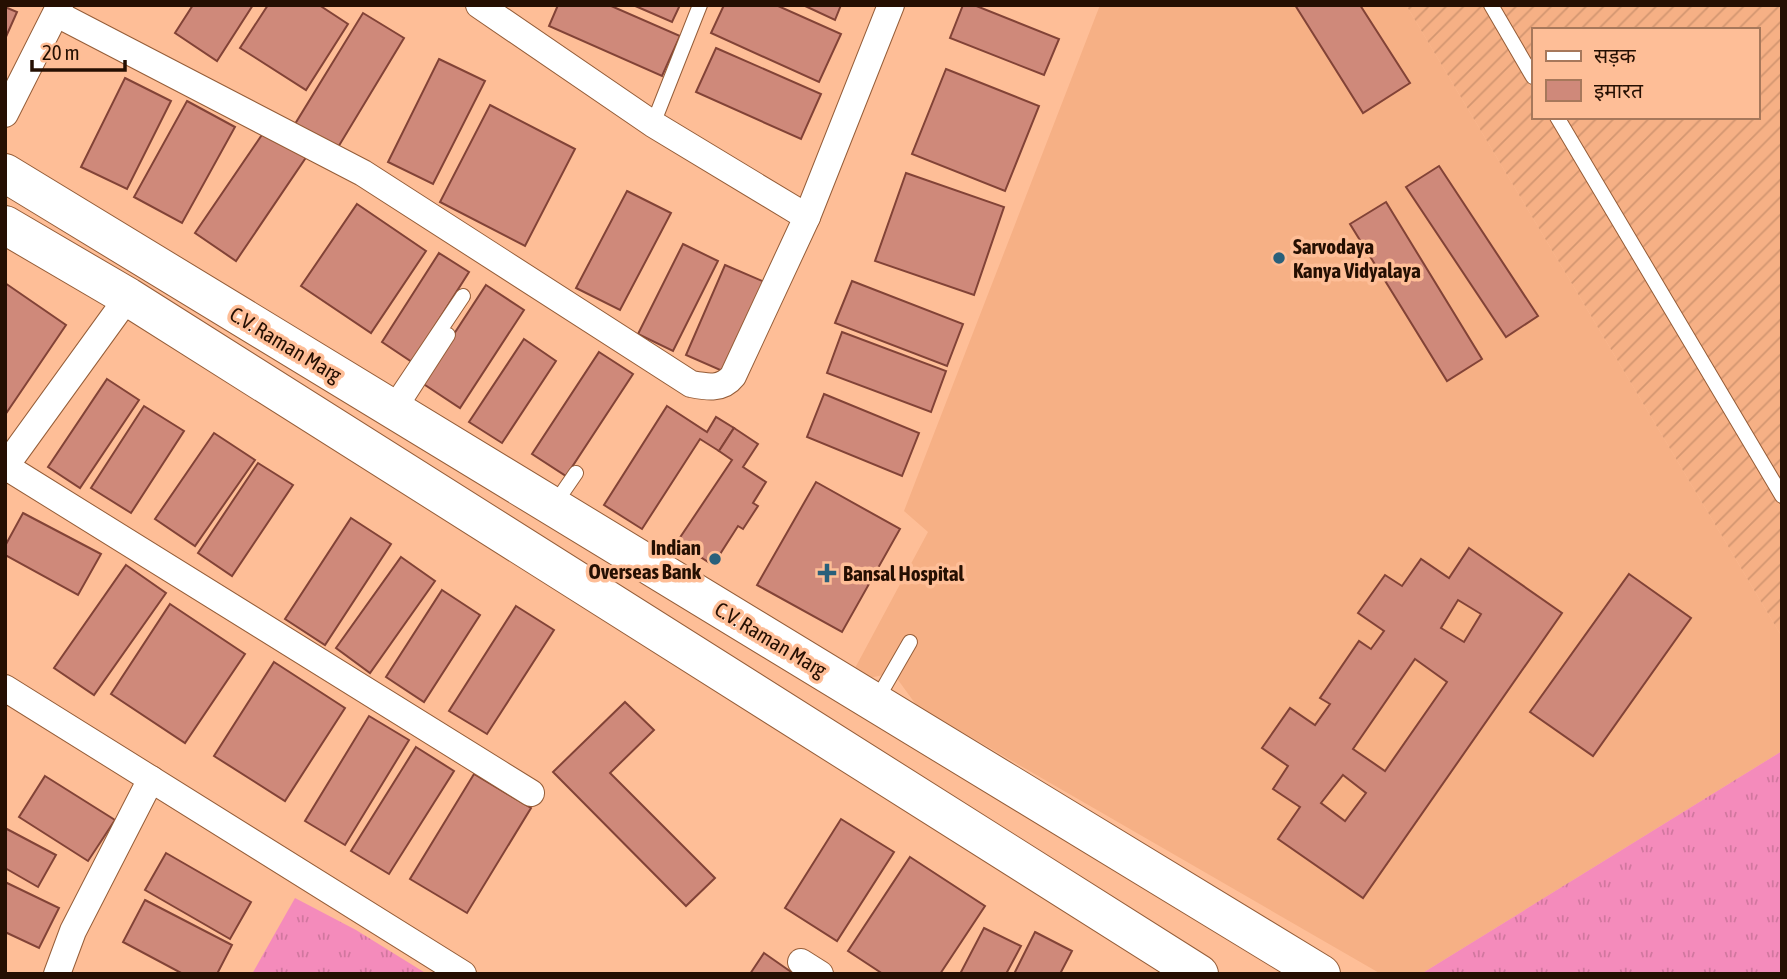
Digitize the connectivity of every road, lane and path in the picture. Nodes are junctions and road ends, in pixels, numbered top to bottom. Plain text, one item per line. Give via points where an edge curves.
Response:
1 (699, 5) edge
2 (891, 5) edge
3 (1491, 5) edge
4 (483, 6) edge
5 (58, 9) edge
6 (1532, 75) edge
7 (5, 114) edge
8 (1558, 119) edge
9 (653, 124) junction
10 (5, 173) edge
11 (807, 217) junction
12 (5, 225) edge
13 (463, 296) dead end
14 (128, 297) junction
15 (448, 335) dead end
16 (393, 409) junction
17 (5, 467) edge
18 (576, 473) dead end
19 (1782, 496) edge
20 (553, 506) junction
21 (910, 642) dead end
22 (5, 688) edge
23 (875, 702) junction
24 (151, 779) junction
25 (531, 793) dead end
26 (57, 974) edge
27 (463, 974) edge
28 (1199, 974) edge
29 (1321, 974) edge

1 - 9 lane
2 - 11 street
3 - 6 lane
4 - 9 street
5 - 7 street
5 - 11 street via 363,173 691,384 720,386 733,376
8 - 19 lane
9 - 11 street
10 - 16 main road, C.V. Raman Marg
12 - 14 main road, C.V. Raman Marg
13 - 16 lane
14 - 17 street
14 - 28 main road, C.V. Raman Marg
15 - 16 lane
16 - 20 main road, C.V. Raman Marg
17 - 25 street
18 - 20 lane
20 - 23 main road, C.V. Raman Marg
21 - 23 lane
22 - 24 street
23 - 29 main road, C.V. Raman Marg
24 - 26 street via 73,931
24 - 27 street

